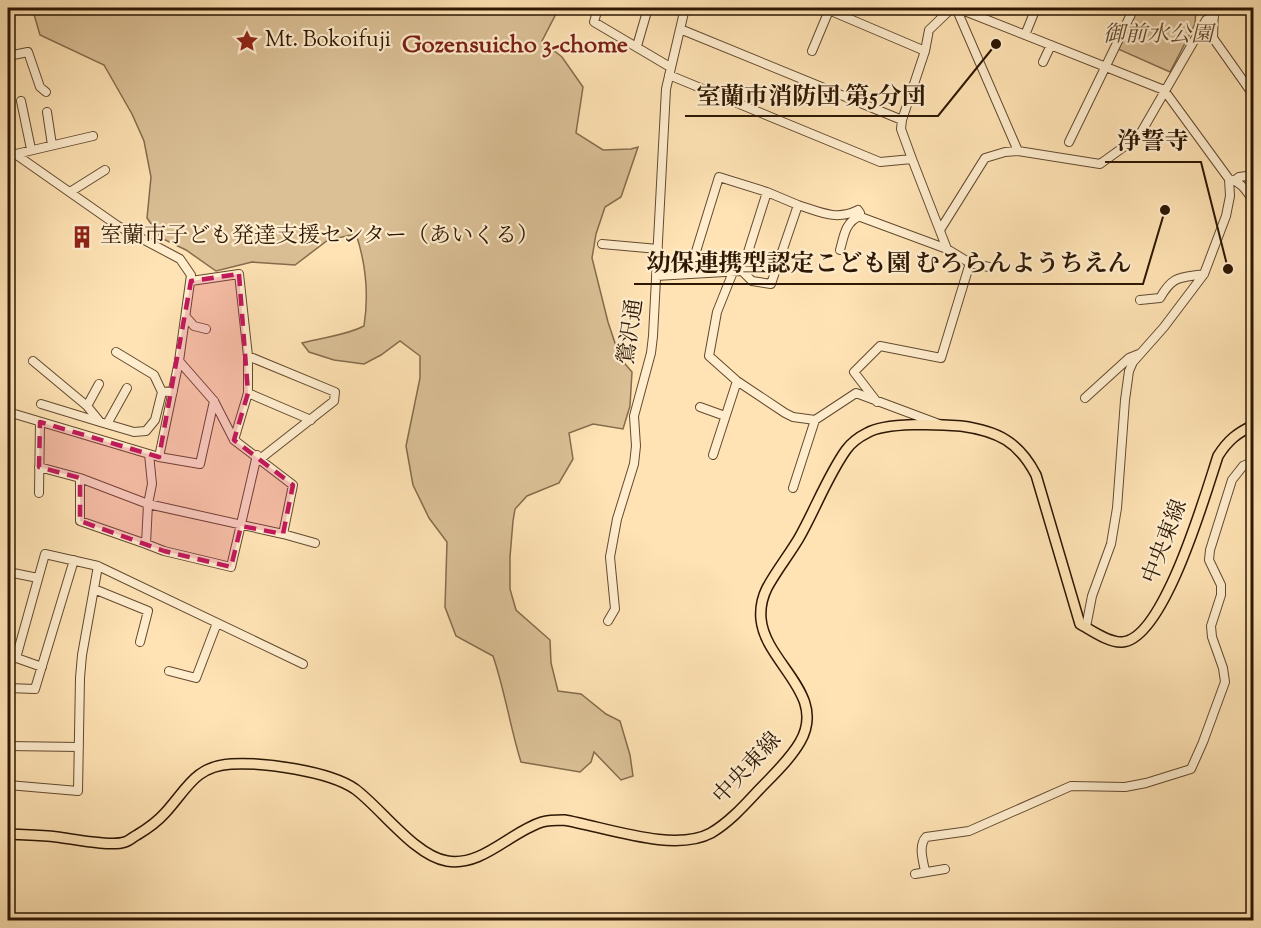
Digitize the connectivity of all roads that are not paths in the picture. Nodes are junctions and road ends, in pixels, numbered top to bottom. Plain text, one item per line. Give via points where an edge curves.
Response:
1 (598, 8) edge
2 (648, 8) edge
3 (685, 8) edge
4 (828, 8) edge
5 (955, 8) edge
6 (1036, 8) edge
7 (1134, 8) edge
8 (1214, 8) edge
9 (967, 10) edge
10 (1214, 17) junction
11 (680, 28) junction
12 (1025, 35) junction
13 (1052, 45) junction
14 (637, 46) junction
15 (812, 51) dead end
16 (925, 51) junction
17 (8, 56) edge
18 (1043, 62) dead end
19 (1105, 67) junction
20 (670, 70) junction
21 (1164, 90) junction
22 (46, 92) dead end
23 (1254, 96) edge
24 (21, 101) dead end
25 (47, 112) dead end
26 (902, 120) junction
27 (93, 136) dead end
28 (1069, 142) dead end
29 (52, 145) junction
30 (8, 149) edge
31 (31, 149) junction
32 (1018, 151) junction
33 (16, 154) junction
34 (912, 159) junction
35 (105, 170) dead end
36 (1254, 175) edge
37 (1232, 179) junction
38 (1254, 186) edge
39 (1244, 188) junction
40 (70, 192) junction
41 (767, 192) junction
42 (1254, 202) edge
43 (798, 205) junction
44 (858, 216) junction
45 (940, 230) junction
46 (602, 244) dead end
47 (658, 249) junction
48 (947, 249) junction
49 (840, 250) dead end
50 (970, 263) junction
51 (989, 267) dead end
52 (742, 271) junction
53 (733, 272) junction
54 (689, 274) junction
55 (1204, 274) junction
56 (656, 276) junction
57 (191, 281) junction
58 (1140, 300) dead end
59 (186, 317) junction
60 (206, 328) dead end
61 (116, 352) dead end
62 (1141, 353) junction
63 (248, 356) junction
64 (33, 361) dead end
65 (179, 361) junction
66 (737, 381) junction
67 (99, 384) dead end
68 (128, 388) dead end
69 (173, 391) junction
70 (162, 392) junction
71 (248, 393) junction
72 (1085, 398) dead end
73 (214, 401) junction
74 (877, 402) junction
75 (41, 404) dead end
76 (87, 406) junction
77 (700, 407) dead end
78 (8, 412) edge
79 (725, 417) junction
80 (311, 420) junction
81 (815, 420) junction
82 (40, 422) junction
83 (103, 423) junction
84 (940, 425) junction
85 (1254, 425) edge
86 (234, 440) junction
87 (148, 454) junction
88 (713, 455) dead end
89 (159, 457) junction
90 (258, 457) junction
91 (1254, 461) edge
92 (39, 467) junction
93 (80, 478) junction
94 (793, 488) dead end
95 (39, 494) dead end
96 (148, 504) junction
97 (241, 526) junction
98 (283, 534) junction
99 (146, 543) junction
100 (315, 543) dead end
101 (74, 560) junction
102 (98, 566) junction
103 (8, 572) edge
104 (38, 578) junction
105 (94, 589) junction
106 (608, 621) dead end
107 (217, 622) junction
108 (1086, 627) junction
109 (140, 642) dead end
110 (12, 656) edge
111 (303, 664) dead end
112 (42, 667) junction
113 (169, 672) dead end
114 (8, 688) edge
115 (8, 746) edge
116 (79, 747) junction
117 (8, 785) edge
118 (8, 834) edge
119 (945, 869) dead end
120 (925, 871) junction
121 (915, 874) dead end

1 - 14 street via 594,22
2 - 14 street
3 - 11 street, 鶯沢通
4 - 15 street
4 - 16 street
5 - 9 street
5 - 16 street via 929,30
5 - 32 street
6 - 12 street
7 - 19 street
8 - 10 street
9 - 12 street
10 - 21 street via 1206,20
10 - 23 street via 1213,38
11 - 20 street, 鶯沢通
11 - 26 street
12 - 13 street
13 - 18 street
13 - 19 street
14 - 20 street
16 - 26 street
17 - 22 street via 28,52 40,87
19 - 21 street
19 - 28 street
20 - 34 street via 880,162
20 - 47 street, 鶯沢通
21 - 32 street via 1139,136 1100,164
21 - 37 street
24 - 31 street
25 - 29 street
26 - 34 street
27 - 29 street
29 - 31 street
30 - 33 street
31 - 33 street
32 - 45 street via 985,158
33 - 40 street
34 - 45 street
35 - 40 street
36 - 37 street
37 - 39 street
37 - 55 street via 1226,216
38 - 39 street
39 - 42 street
40 - 57 street via 118,226 180,259
41 - 43 street
41 - 52 street
41 - 54 street via 718,177
43 - 44 street via 837,216 858,210
43 - 52 street via 771,285 752,281
44 - 48 street
44 - 49 street via 848,225
45 - 48 street
46 - 47 street
47 - 56 street, 鶯沢通
48 - 50 street
50 - 51 street
50 - 74 street via 941,358 880,346 854,372
52 - 53 street
53 - 54 street
53 - 66 street via 717,312 709,356
54 - 56 street
55 - 58 street via 1174,279 1160,298
55 - 62 street
56 - 106 street, 鶯沢通 via 651,353 634,416 634,464 610,557 615,609
57 - 59 street
57 - 63 street via 238,274
59 - 60 street via 194,326
59 - 65 street
61 - 70 street via 154,375
62 - 72 street
62 - 108 street via 1133,362 1126,383 1117,508 1111,544 1092,596
63 - 71 street
63 - 80 street via 335,392 334,401
64 - 76 street
65 - 69 street
65 - 73 street
66 - 79 street
66 - 81 street via 793,417
67 - 76 street
68 - 83 street
69 - 70 street
69 - 89 street
70 - 83 street via 155,420 146,431 134,432
71 - 80 street
71 - 86 street
73 - 86 street
73 - 89 street via 200,464
74 - 81 street via 856,393
74 - 84 street
75 - 83 street
76 - 83 street
77 - 79 street
78 - 82 street
79 - 88 street
80 - 90 street
81 - 94 street
82 - 87 street
82 - 92 street
84 - 108 main road, 中央東線 via 962,426 1002,437 1011,441 1030,463 1079,622
84 - 118 main road, 中央東線 via 880,427 848,447 800,537 768,586 761,607 763,630 803,697 807,724 795,750 740,810 711,832 688,840 659,840 552,820 483,854 458,862 443,861 426,853 357,790 334,777 232,764 217,765 200,773 158,820 124,843
85 - 108 main road, 中央東線 via 1232,437 1218,456 1171,587 1142,631 1124,643
86 - 90 street
87 - 89 street
87 - 96 street via 152,484
90 - 97 street
90 - 98 street via 293,485
91 - 120 street via 1243,466 1232,480 1210,550 1209,560 1221,585 1212,637 1225,682 1191,769 1125,787 1071,786 969,831 926,837 922,846
92 - 93 street
92 - 95 street
93 - 96 street
93 - 99 street via 80,521
96 - 97 street
96 - 99 street
97 - 98 street
97 - 99 street via 231,567
98 - 100 street
101 - 102 street
101 - 104 street via 45,554
101 - 112 street
102 - 105 street
102 - 107 street
103 - 104 street
104 - 110 street
105 - 109 street via 148,611
105 - 116 street via 80,678
107 - 111 street
107 - 113 street via 196,678
110 - 112 street
112 - 114 street via 35,689
115 - 116 street
116 - 117 street via 78,791
119 - 120 street
120 - 121 street

